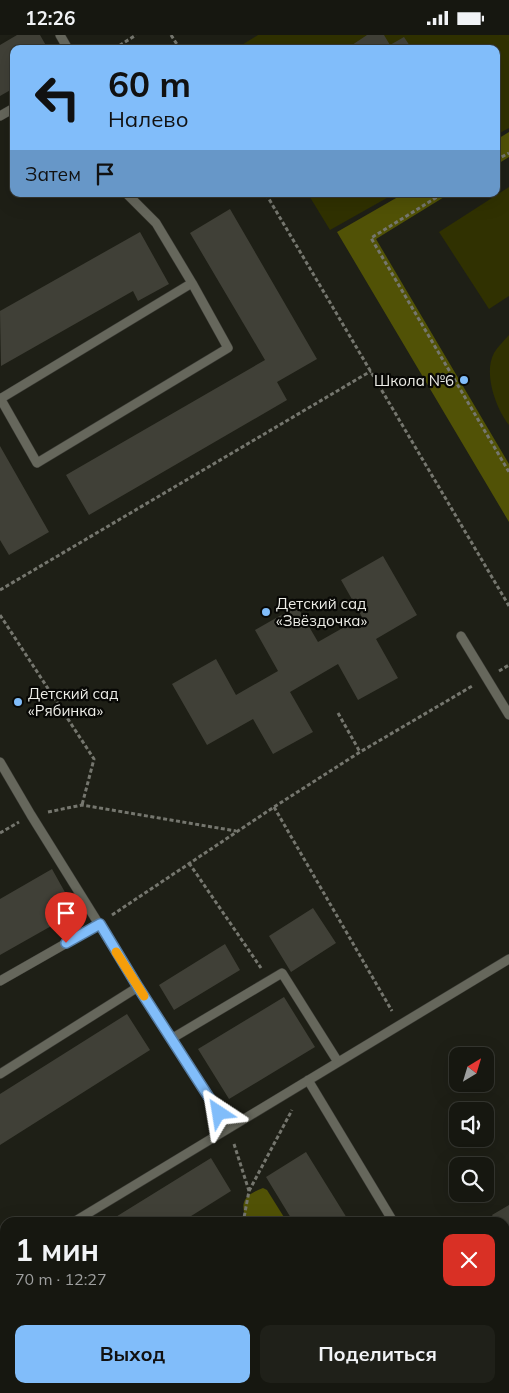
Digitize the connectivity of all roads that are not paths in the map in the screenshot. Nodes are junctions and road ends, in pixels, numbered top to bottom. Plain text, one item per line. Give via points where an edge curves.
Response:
1 (130, 197) edge
2 (192, 283) junction
3 (0, 399) edge
4 (462, 636) dead end
5 (509, 715) edge
6 (0, 762) edge
7 (100, 924) junction
8 (509, 959) edge
9 (0, 981) edge
10 (138, 987) junction
11 (171, 1039) junction
12 (338, 1062) junction
13 (0, 1074) edge
14 (308, 1080) junction
15 (228, 1128) junction
16 (82, 1217) edge
17 (390, 1217) edge

1 - 2 lane via 156,223
2 - 3 lane
2 - 3 lane via 228,348 37,463
4 - 5 lane
6 - 7 lane
7 - 9 lane
7 - 10 lane
8 - 12 lane
10 - 11 lane
10 - 13 lane
11 - 12 lane via 282,973
11 - 15 lane
12 - 14 lane
14 - 15 lane
14 - 17 lane
15 - 16 lane

